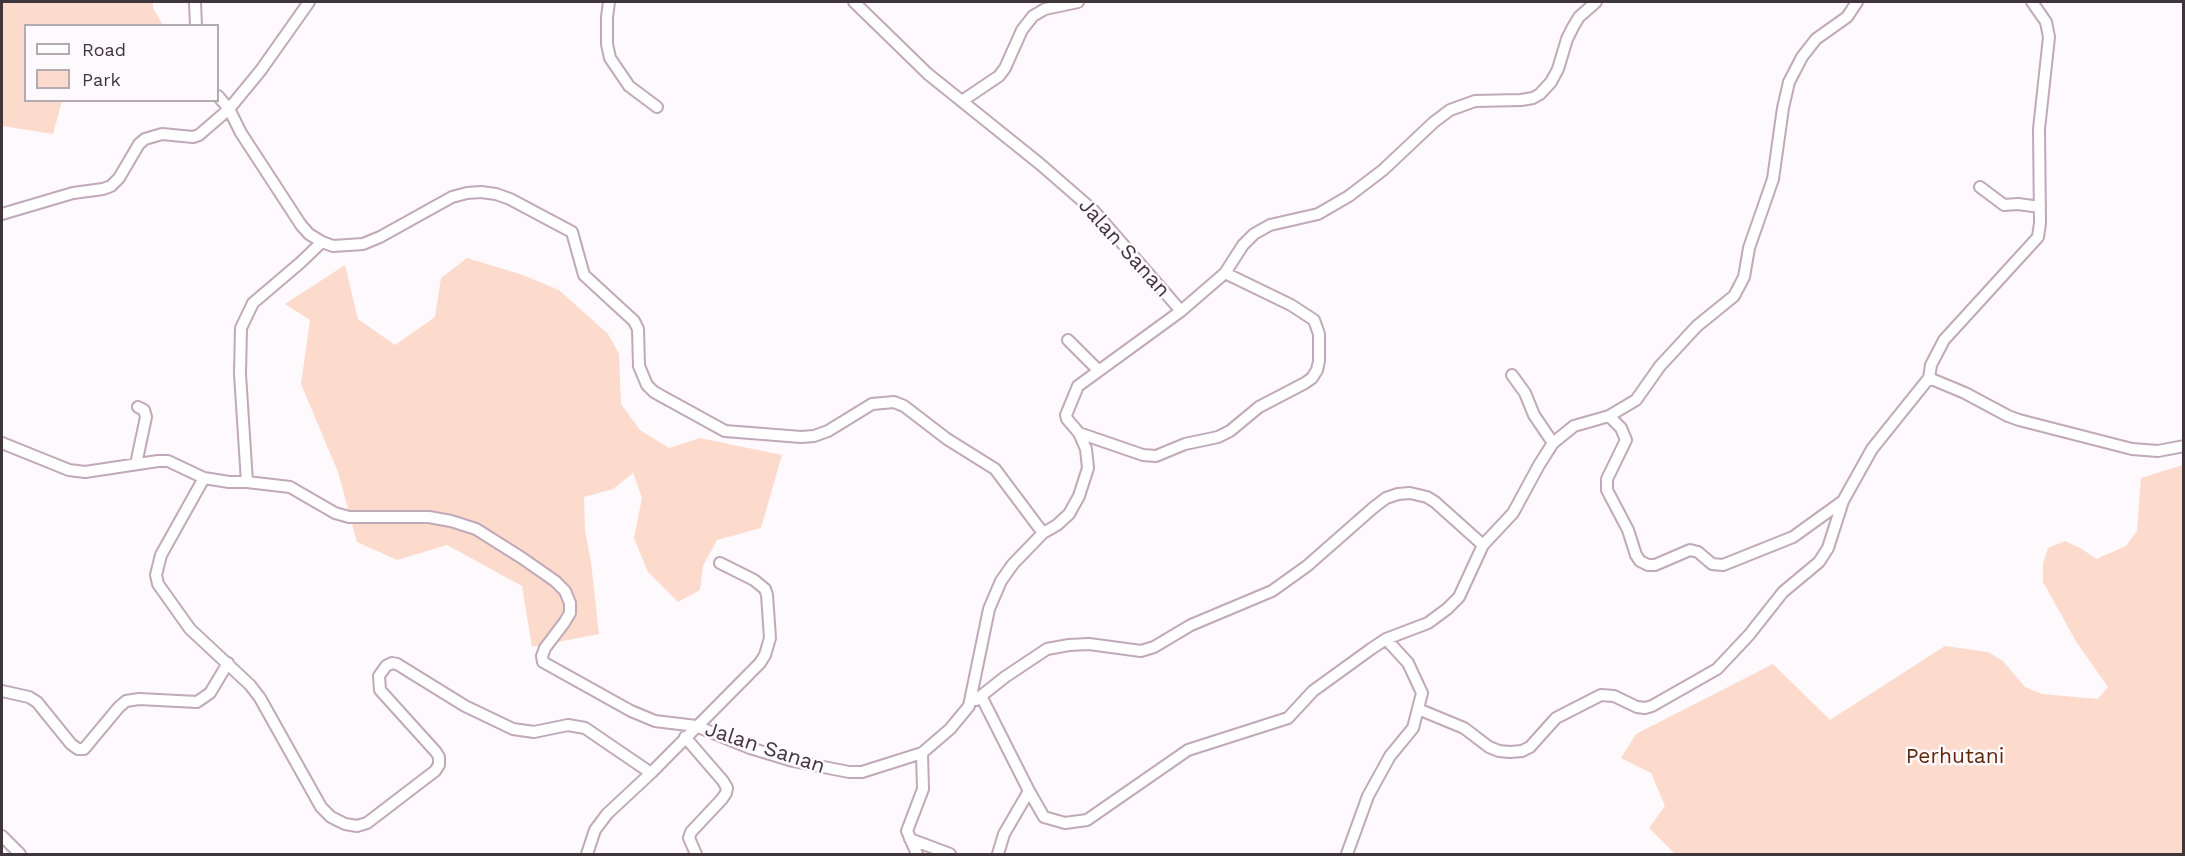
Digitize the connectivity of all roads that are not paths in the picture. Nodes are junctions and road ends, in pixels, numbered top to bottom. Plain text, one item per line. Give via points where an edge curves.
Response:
1 (195, 2) edge
2 (309, 2) edge
3 (609, 2) edge
4 (854, 2) edge
5 (1078, 2) edge
6 (1591, 2) edge
7 (1857, 2) edge
8 (2032, 2) edge
9 (196, 24) edge
10 (219, 97) edge
11 (962, 101) junction
12 (657, 107) dead end
13 (229, 109) junction
14 (1980, 187) dead end
15 (2040, 207) junction
16 (2, 214) edge
17 (322, 242) junction
18 (1225, 273) junction
19 (1181, 311) junction
20 (1068, 340) dead end
21 (1098, 370) junction
22 (1512, 375) dead end
23 (1929, 378) junction
24 (138, 407) dead end
25 (1609, 417) junction
26 (1079, 433) junction
27 (2, 443) edge
28 (1553, 443) junction
29 (2184, 446) edge
30 (136, 464) junction
31 (204, 478) junction
32 (247, 482) junction
33 (1843, 501) junction
34 (1043, 533) junction
35 (1483, 545) junction
36 (720, 563) dead end
37 (1386, 639) junction
38 (228, 663) junction
39 (2, 691) edge
40 (981, 696) junction
41 (969, 706) junction
42 (1418, 709) junction
43 (696, 726) junction
44 (685, 737) junction
45 (922, 753) junction
46 (651, 773) junction
47 (1029, 791) junction
48 (2, 836) edge
49 (910, 839) junction
50 (21, 855) edge
51 (587, 855) edge
52 (696, 855) edge
53 (918, 855) edge
54 (950, 855) edge
55 (998, 855) edge
56 (1347, 855) edge

1 - 9 street
2 - 13 street
3 - 12 street via 610,58 629,86
4 - 11 street, Jalan Sanan via 928,74
5 - 11 street via 1033,16 999,76
6 - 18 street via 1573,27 1551,82 1540,94 1533,98 1476,100 1450,110 1349,196 1318,214 1261,229 1243,246
7 - 25 street via 1847,17 1816,39 1789,82 1773,179 1749,248 1741,285 1660,366 1636,400
8 - 15 street via 2046,22 2049,38 2039,129
10 - 13 street
11 - 19 street, Jalan Sanan via 1094,211
13 - 16 street via 193,137 162,134 145,139 111,186
13 - 17 street via 302,225
14 - 15 street via 2004,206
15 - 23 street via 2038,237 1944,340
17 - 32 street via 253,303 241,328
17 - 34 street via 333,246 363,244 466,193 496,194 510,199 572,232 584,275 634,321 638,329 639,366 654,392 725,431 801,437 828,431 872,404 894,402 995,469
18 - 19 street
18 - 26 street via 1314,320 1319,334 1319,361 1312,378 1259,407 1218,437 1156,456
19 - 21 street, Jalan Sanan
20 - 21 street
21 - 26 street, Jalan Sanan via 1078,386 1068,408 1066,419
22 - 28 street
23 - 29 street via 2031,423 2132,449 2158,451
23 - 33 street via 1872,450
24 - 30 street via 146,417
25 - 28 street via 1574,426
25 - 33 street via 1626,440 1607,479 1607,490 1636,555 1648,565 1690,550 1712,564 1723,565 1793,537
26 - 34 street, Jalan Sanan via 1086,448 1088,468 1079,496 1069,514
27 - 30 street, Jalan Sanan via 69,470 85,472
28 - 35 street via 1513,513
30 - 31 street, Jalan Sanan via 168,461
31 - 32 street, Jalan Sanan
31 - 38 street via 161,555 156,575 158,584 190,629
32 - 43 street, Jalan Sanan via 290,487 349,517 429,517 476,529 565,591 570,613 545,648 543,662 631,711 656,721
33 - 42 street via 1828,548 1819,562 1774,601 1717,669 1652,706 1637,707 1614,696 1601,695 1556,718 1530,747 1510,752 1489,747 1464,728
34 - 41 street, Jalan Sanan via 1013,564 993,599
35 - 37 street via 1455,603 1428,622
35 - 40 street via 1427,497 1398,494 1373,508 1272,591 1191,624 1141,651 1089,644 1047,649
36 - 43 street via 765,589 770,638 760,663
37 - 42 street via 1408,663 1422,693
37 - 47 street via 1313,691 1288,718 1188,750 1087,820 1065,823 1044,817
38 - 39 street via 210,693 197,702 126,701 84,749 71,744 37,702
38 - 46 street via 260,698 321,807 345,824 367,823 439,765 436,752 380,690 379,676 392,663 513,729 534,732 568,724 585,728
40 - 41 street
40 - 47 street
41 - 45 street, Jalan Sanan
42 - 56 street via 1413,729 1390,756 1368,796
43 - 44 street
43 - 45 street, Jalan Sanan via 793,761 849,772 862,772
44 - 46 street
44 - 52 street via 727,788 722,800 691,832 689,838
45 - 49 street via 923,789 907,831
46 - 51 street via 601,821
47 - 55 street via 1004,834
48 - 50 street
49 - 53 street
49 - 54 street

